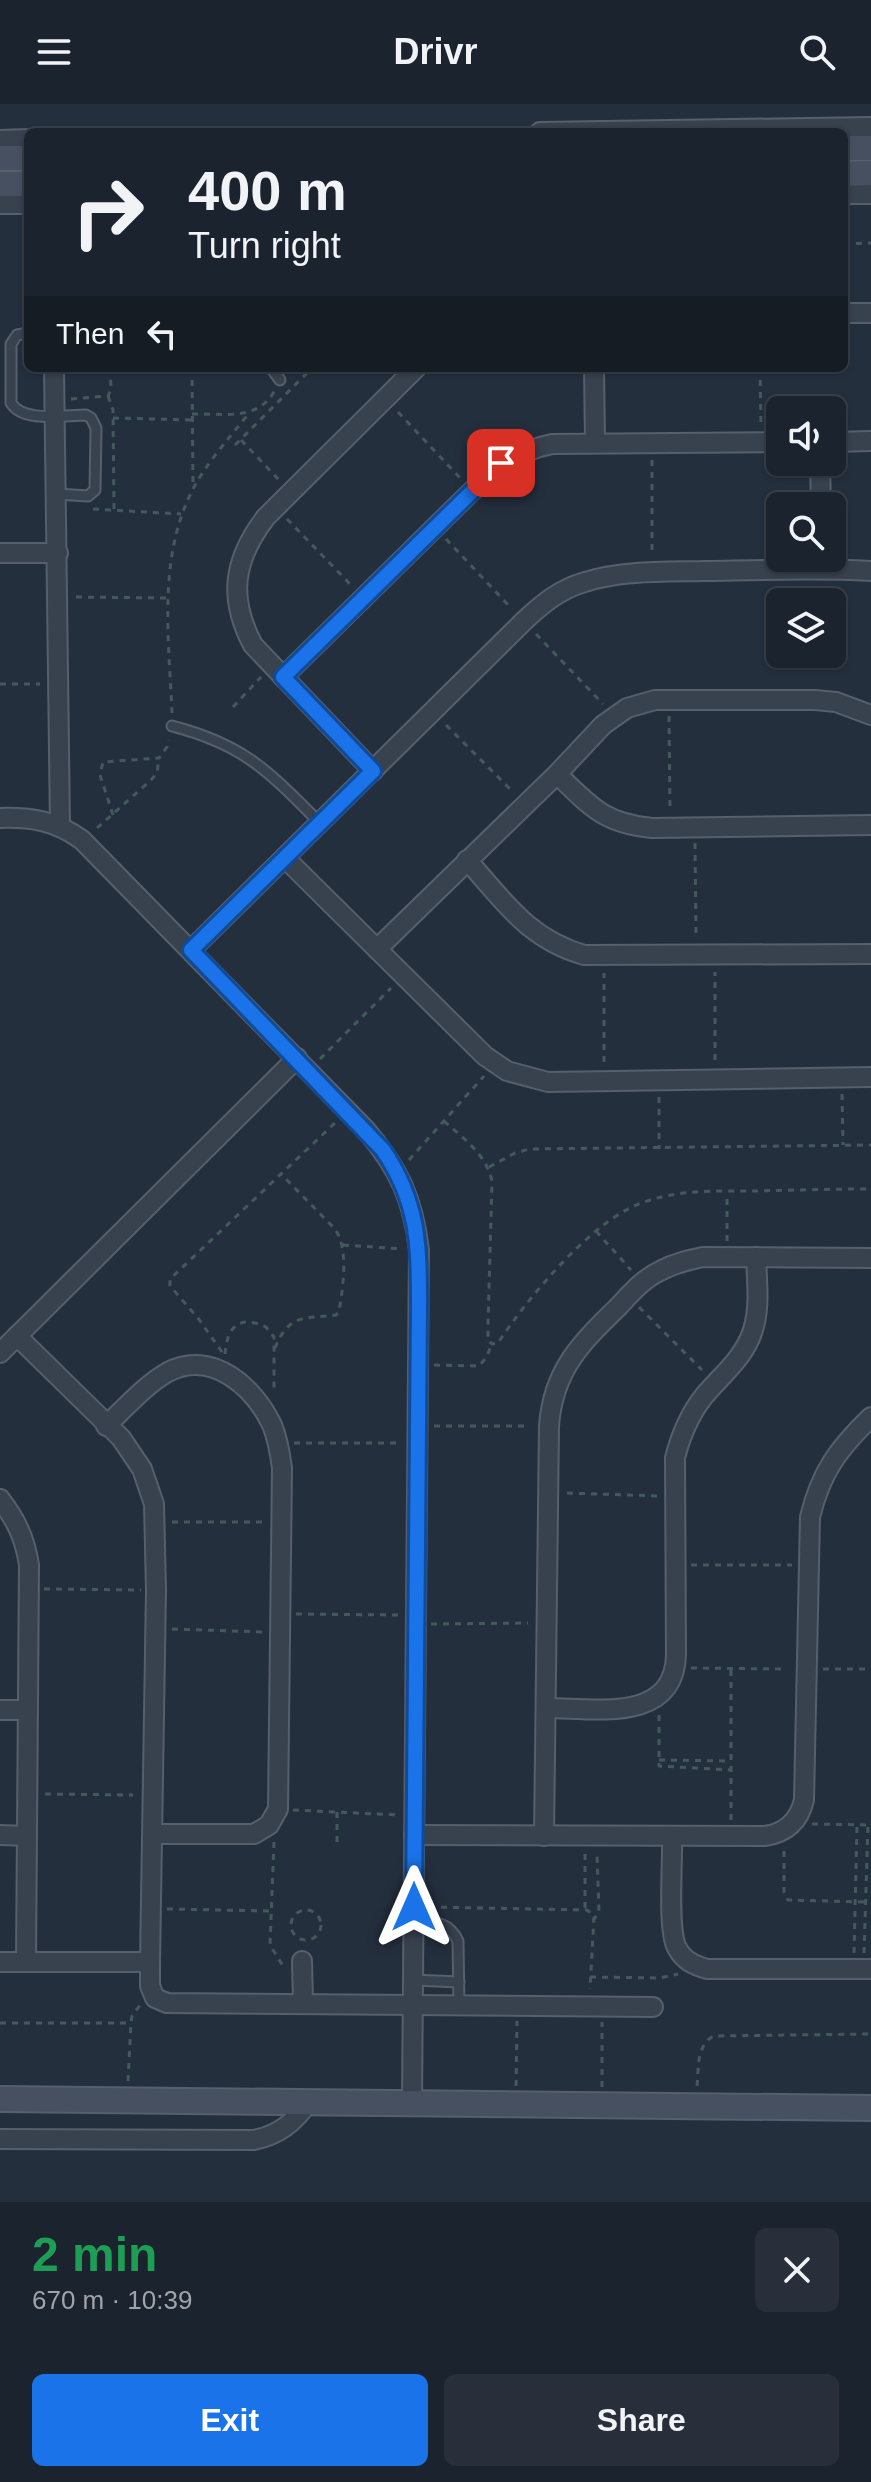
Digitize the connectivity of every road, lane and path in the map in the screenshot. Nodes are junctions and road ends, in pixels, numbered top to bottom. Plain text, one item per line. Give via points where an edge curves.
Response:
1 (871, 127) edge
2 (805, 128) edge
3 (24, 139) edge
4 (0, 140) edge
5 (848, 148) edge
6 (871, 148) edge
7 (0, 158) edge
8 (24, 158) edge
9 (871, 173) edge
10 (848, 174) edge
11 (0, 184) edge
12 (24, 184) edge
13 (848, 194) edge
14 (871, 194) edge
15 (0, 204) edge
16 (24, 204) edge
17 (871, 243) edge
18 (848, 244) edge
19 (848, 313) edge
20 (871, 313) edge
21 (24, 334) edge
22 (54, 372) edge
23 (110, 372) edge
24 (192, 372) edge
25 (274, 372) edge
26 (308, 372) edge
27 (412, 372) edge
28 (594, 372) edge
29 (761, 372) edge
30 (280, 380) joint
31 (108, 396) junction
32 (386, 399) junction
33 (55, 407) junction
34 (250, 412) junction
35 (766, 412) edge
36 (192, 414) junction
37 (113, 418) junction
38 (193, 420) junction
39 (240, 440) junction
40 (871, 441) edge
41 (651, 442) junction
42 (766, 442) edge
43 (846, 442) edge
44 (595, 443) junction
45 (235, 445) dead end
46 (193, 490) junction
47 (472, 491) junction
48 (291, 492) junction
49 (57, 500) junction
50 (275, 507) junction
51 (114, 510) junction
52 (182, 514) junction
53 (0, 553) edge
54 (58, 553) junction
55 (766, 566) edge
56 (846, 567) edge
57 (871, 571) edge
58 (653, 572) junction
59 (58, 597) junction
60 (168, 598) junction
61 (364, 598) junction
62 (278, 671) junction
63 (0, 684) edge
64 (59, 684) junction
65 (669, 700) junction
66 (233, 707) dead end
67 (432, 712) junction
68 (871, 715) edge
69 (172, 726) junction
70 (159, 758) junction
71 (373, 771) junction
72 (557, 774) junction
73 (526, 804) junction
74 (113, 815) junction
75 (0, 818) edge
76 (320, 823) junction
77 (871, 825) edge
78 (60, 826) junction
79 (695, 827) junction
80 (670, 828) junction
81 (82, 840) junction
82 (285, 858) junction
83 (467, 860) junction
84 (377, 949) junction
85 (191, 950) junction
86 (871, 954) edge
87 (706, 955) junction
88 (604, 956) junction
89 (403, 975) junction
90 (303, 1064) junction
91 (495, 1064) junction
92 (871, 1077) edge
93 (842, 1078) junction
94 (715, 1080) junction
95 (659, 1081) junction
96 (604, 1082) junction
97 (348, 1111) junction
98 (444, 1121) junction
99 (843, 1145) junction
100 (871, 1145) edge
101 (659, 1149) junction
102 (489, 1167) junction
103 (398, 1172) junction
104 (281, 1174) junction
105 (871, 1189) edge
106 (727, 1191) junction
107 (596, 1231) junction
108 (342, 1245) junction
109 (419, 1250) junction
110 (726, 1257) junction
111 (756, 1257) junction
112 (871, 1258) edge
113 (642, 1282) junction
114 (628, 1296) junction
115 (17, 1336) junction
116 (492, 1344) junction
117 (275, 1348) junction
118 (0, 1353) edge
119 (418, 1364) junction
120 (716, 1384) junction
121 (871, 1417) edge
122 (106, 1426) junction
123 (549, 1426) junction
124 (418, 1434) junction
125 (276, 1436) junction
126 (548, 1492) junction
127 (675, 1496) junction
128 (0, 1499) edge
129 (156, 1522) junction
130 (281, 1522) junction
131 (675, 1565) junction
132 (808, 1565) junction
133 (29, 1589) junction
134 (156, 1590) junction
135 (416, 1619) junction
136 (280, 1623) junction
137 (547, 1623) junction
138 (156, 1628) junction
139 (675, 1667) junction
140 (731, 1668) junction
141 (871, 1669) edge
142 (807, 1670) junction
143 (660, 1695) junction
144 (546, 1708) junction
145 (0, 1710) edge
146 (28, 1710) junction
147 (658, 1760) junction
148 (731, 1761) junction
149 (731, 1770) junction
150 (27, 1794) junction
151 (153, 1795) junction
152 (337, 1812) junction
153 (276, 1814) junction
154 (414, 1816) junction
155 (857, 1825) junction
156 (869, 1825) edge
157 (788, 1828) junction
158 (153, 1834) junction
159 (0, 1835) edge
160 (414, 1835) junction
161 (27, 1836) junction
162 (544, 1836) junction
163 (591, 1836) junction
164 (672, 1836) junction
165 (731, 1836) junction
166 (337, 1845) dead end
167 (856, 1880) junction
168 (866, 1880) junction
169 (855, 1902) junction
170 (866, 1902) junction
171 (151, 1909) junction
172 (306, 1910) joint
173 (585, 1910) junction
174 (272, 1911) junction
175 (414, 1914) junction
176 (593, 1921) junction
177 (854, 1928) junction
178 (865, 1929) junction
179 (0, 1962) edge
180 (26, 1962) junction
181 (150, 1962) junction
182 (695, 1966) junction
183 (302, 1969) joint
184 (863, 1969) edge
185 (590, 1977) junction
186 (413, 1980) junction
187 (459, 1982) junction
188 (152, 1993) junction
189 (303, 2004) junction
190 (413, 2005) junction
191 (459, 2005) junction
192 (517, 2006) junction
193 (596, 2006) junction
194 (653, 2007) dead end
195 (0, 2023) edge
196 (131, 2023) junction
197 (871, 2034) edge
198 (0, 2099) edge
199 (127, 2100) junction
200 (309, 2101) junction
201 (412, 2102) junction
202 (516, 2104) junction
203 (602, 2105) junction
204 (696, 2106) junction
205 (871, 2108) edge
206 (0, 2139) edge

1 - 2 street
3 - 4 street
5 - 6 street
7 - 8 street
9 - 10 street
11 - 12 street
13 - 14 street
15 - 16 street
17 - 18 path
19 - 20 street
21 - 33 lane via 11,344 11,403 23,414
22 - 33 street
23 - 31 path
24 - 36 path
25 - 30 lane
26 - 39 path
27 - 32 street
28 - 44 street
29 - 35 path
30 - 34 path via 268,402
31 - 33 path
31 - 37 path
32 - 47 path
32 - 48 street
33 - 49 street
33 - 49 lane via 86,415 96,428 95,490 88,496
34 - 36 path
34 - 46 path
36 - 38 path
37 - 38 path
37 - 51 path
38 - 46 path
39 - 45 path
39 - 48 path
40 - 43 street
41 - 42 street
41 - 44 street
41 - 58 path
44 - 47 street via 525,451 501,463
46 - 52 path
47 - 61 street
48 - 50 street
49 - 51 path
49 - 54 street
50 - 61 path
50 - 62 street via 242,557 237,603 253,645
51 - 52 path
52 - 60 path via 170,561
53 - 54 street
54 - 59 street
55 - 58 street
56 - 57 street
58 - 67 street via 604,577 543,603
59 - 60 path
59 - 64 street
60 - 69 path
61 - 62 street
62 - 66 path
62 - 71 street
63 - 64 path
64 - 78 street
65 - 68 street via 815,700
65 - 72 street via 640,703 614,715
65 - 80 path
67 - 71 street
67 - 73 path
69 - 70 path
69 - 76 lane via 245,754
70 - 74 path via 157,773
70 - 74 path via 103,762 100,775
71 - 76 street
72 - 73 street
72 - 80 street via 595,811 613,820
73 - 83 street
74 - 81 path
75 - 78 street via 38,819
76 - 82 street
77 - 79 street
78 - 81 street
79 - 80 street
79 - 87 path
81 - 85 street
82 - 84 street
82 - 85 street
83 - 84 street
83 - 88 street via 542,938 584,955
84 - 89 street
85 - 90 street
86 - 87 street
87 - 88 street
87 - 94 path
88 - 96 path
89 - 90 path
89 - 91 street
90 - 97 street
90 - 115 street
91 - 96 street via 534,1081
91 - 98 path
92 - 93 street
93 - 94 street
93 - 99 path
94 - 95 street
95 - 96 street
95 - 101 path
97 - 103 street
97 - 104 path
98 - 102 path
98 - 103 path
99 - 100 path
99 - 101 path
101 - 102 path via 529,1149
102 - 116 path
103 - 109 street via 409,1197
104 - 108 path via 335,1229
104 - 117 path via 169,1282 224,1357 229,1331 240,1323 266,1327
105 - 106 path
106 - 107 path via 671,1194 636,1205
106 - 110 path
107 - 113 path
107 - 116 path
108 - 109 path
108 - 117 path via 339,1311 294,1321
109 - 119 street
110 - 111 street
110 - 113 street via 681,1262
111 - 112 street
111 - 120 street via 757,1314 751,1336
113 - 114 street
114 - 120 path
114 - 123 street via 568,1362 557,1384
115 - 118 street
115 - 122 street
116 - 119 path via 479,1366
117 - 125 path
119 - 124 street
120 - 127 street via 680,1436
121 - 132 street via 830,1463 817,1489
122 - 125 street via 170,1371 205,1366 239,1381 259,1402
122 - 129 street via 142,1469
123 - 124 path
123 - 126 street
124 - 125 path
124 - 135 street
125 - 130 street via 282,1468
126 - 127 path
126 - 137 street
127 - 131 street
128 - 133 street via 26,1545
129 - 130 path
129 - 134 street
130 - 136 street
131 - 132 path
131 - 139 street
132 - 142 street
133 - 134 path
133 - 146 street
134 - 138 street
135 - 136 path
135 - 137 path
135 - 154 street
136 - 138 path
136 - 153 street
137 - 144 street
138 - 151 street
139 - 140 path
139 - 143 street
140 - 142 path
140 - 148 path
141 - 142 path
142 - 157 street via 804,1800
143 - 144 street via 634,1707
143 - 147 path
144 - 162 street
145 - 146 street
146 - 150 street
147 - 148 path
147 - 149 path via 662,1768
148 - 149 path
149 - 165 path
150 - 151 path
150 - 161 street
151 - 158 street
152 - 153 path
152 - 154 path
152 - 166 path
153 - 158 street via 254,1834
153 - 174 path
154 - 160 street
155 - 156 path
155 - 157 path
155 - 167 path
156 - 168 path
157 - 165 street via 765,1836
157 - 169 path via 788,1900
158 - 171 street
159 - 161 street
160 - 162 street
160 - 175 street
161 - 180 street
162 - 163 street
163 - 164 street
163 - 173 path
163 - 176 path via 599,1911
164 - 165 street
164 - 182 street via 673,1938
167 - 168 path
167 - 169 path
168 - 170 path
169 - 170 path
169 - 177 path
170 - 178 path
171 - 174 path
171 - 181 street
172 - 172 path via 291,1925 296,1936 306,1940 317,1936 321,1925 317,1915
173 - 175 path
173 - 176 path
174 - 183 path via 270,1945 275,1957 292,1973
175 - 186 street
175 - 187 lane via 454,1932
176 - 185 path
177 - 178 path
177 - 184 path
178 - 184 path
179 - 180 street
180 - 181 street
181 - 188 street
182 - 184 street
182 - 185 path via 660,1978
183 - 189 street
185 - 193 path
186 - 187 lane
186 - 190 street
187 - 191 lane
188 - 189 street via 167,2003
188 - 196 path
189 - 190 street
190 - 191 street
190 - 201 street
191 - 192 street
192 - 193 street
192 - 202 path
193 - 194 street
193 - 203 path
195 - 196 path
196 - 199 path
197 - 204 path via 713,2036 700,2052
198 - 199 street
199 - 200 street
200 - 201 street
200 - 206 street via 286,2128 254,2140
201 - 202 street
202 - 203 street
203 - 204 street
204 - 205 street

